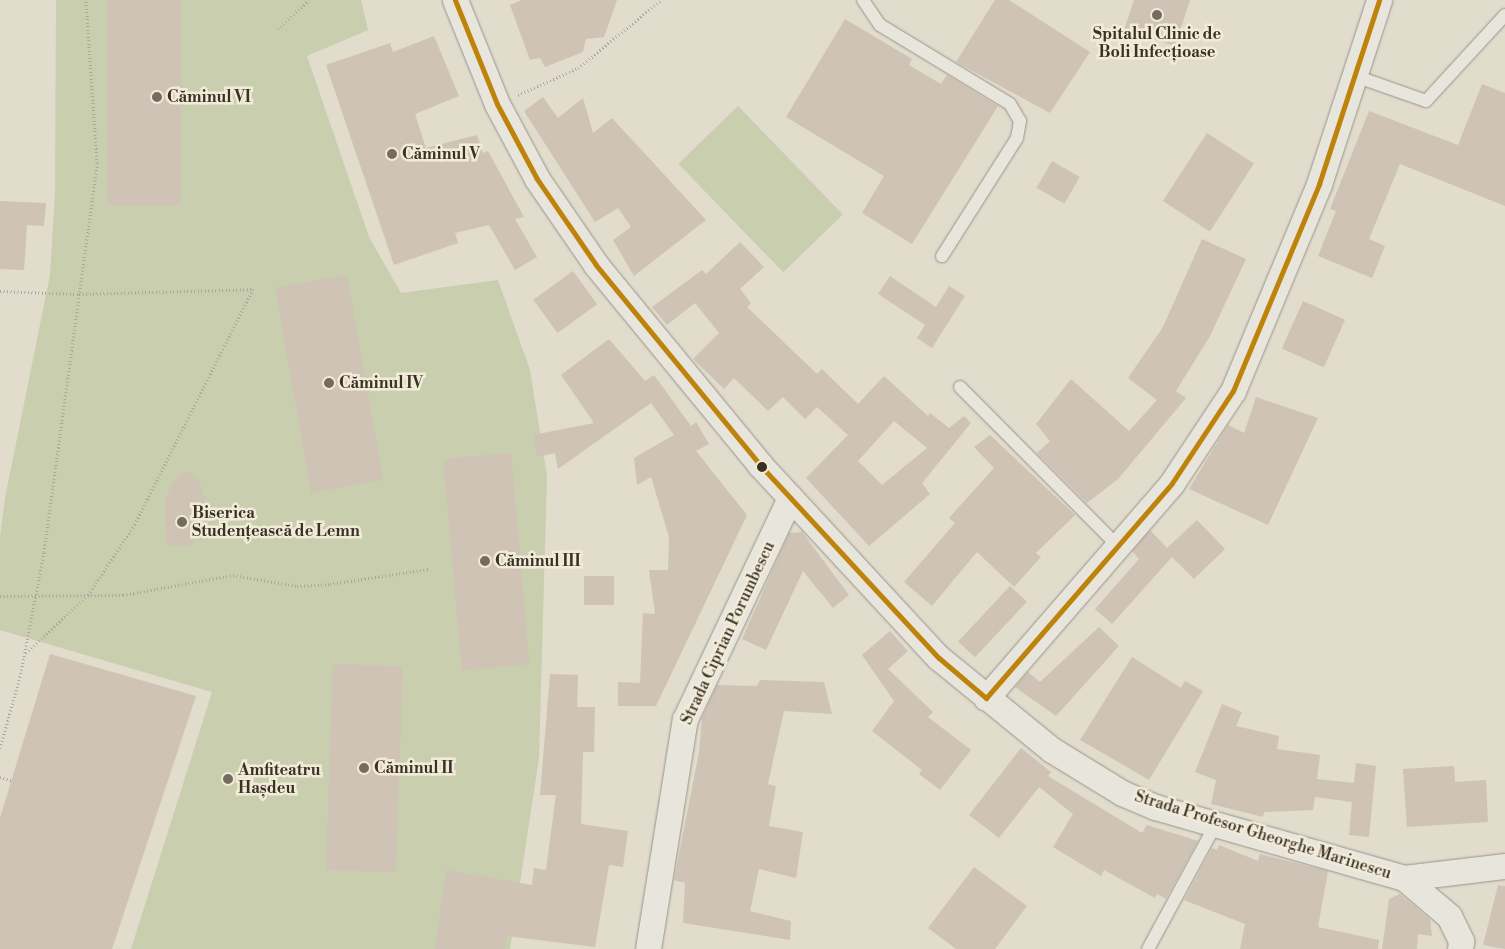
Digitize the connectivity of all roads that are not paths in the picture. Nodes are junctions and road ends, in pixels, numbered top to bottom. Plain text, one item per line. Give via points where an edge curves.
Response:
1 (455, 0) edge
2 (864, 0) edge
3 (1379, 0) edge
4 (1505, 15) edge
5 (1355, 76) junction
6 (942, 256) dead end
7 (960, 387) dead end
8 (790, 498) junction
9 (1119, 547) junction
10 (986, 698) junction
11 (1216, 824) junction
12 (1505, 866) edge
13 (1404, 878) junction
14 (1464, 946) edge
15 (648, 949) edge
16 (1148, 949) edge

1 - 8 street, Strada Profesor Gheorghe Marinescu via 497,104 537,179 596,264
2 - 6 lane via 880,25 1010,104 1020,121 1018,138
3 - 5 street
4 - 5 lane via 1426,101
5 - 9 street via 1319,184 1233,391 1172,483
7 - 9 lane
8 - 10 street, Strada Profesor Gheorghe Marinescu via 939,658
8 - 15 street, Strada Ciprian Porumbescu via 686,719
9 - 10 street
10 - 11 street, Strada Profesor Gheorghe Marinescu via 1052,750 1122,793
11 - 13 street, Strada Profesor Gheorghe Marinescu
11 - 16 lane
12 - 13 street
13 - 14 street via 1449,916

